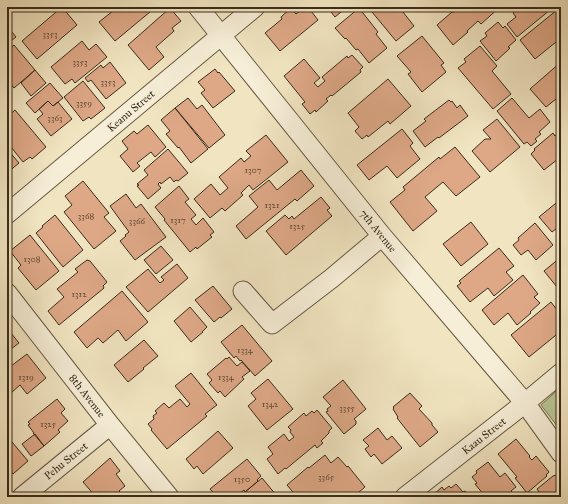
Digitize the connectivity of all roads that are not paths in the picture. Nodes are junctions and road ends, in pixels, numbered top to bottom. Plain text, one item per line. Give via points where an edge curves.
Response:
1 (198, 7) edge
2 (255, 7) edge
3 (221, 35) junction
4 (7, 214) edge
5 (382, 236) junction
6 (243, 291) dead end
7 (7, 293) edge
8 (561, 373) edge
9 (525, 403) junction
10 (110, 425) junction
11 (561, 453) edge
12 (22, 497) edge
13 (169, 497) edge
14 (405, 497) edge

1 - 3 street, 7th Avenue
2 - 3 street, Keanu Street
3 - 4 street, Keanu Street
3 - 5 street, 7th Avenue
5 - 6 street via 272,324
5 - 9 street, 7th Avenue
7 - 10 street, 8th Avenue
8 - 9 street, Kaau Street
9 - 11 street, 7th Avenue
9 - 14 street, Kaau Street
10 - 12 street, Pehu Street
10 - 13 street, 8th Avenue

